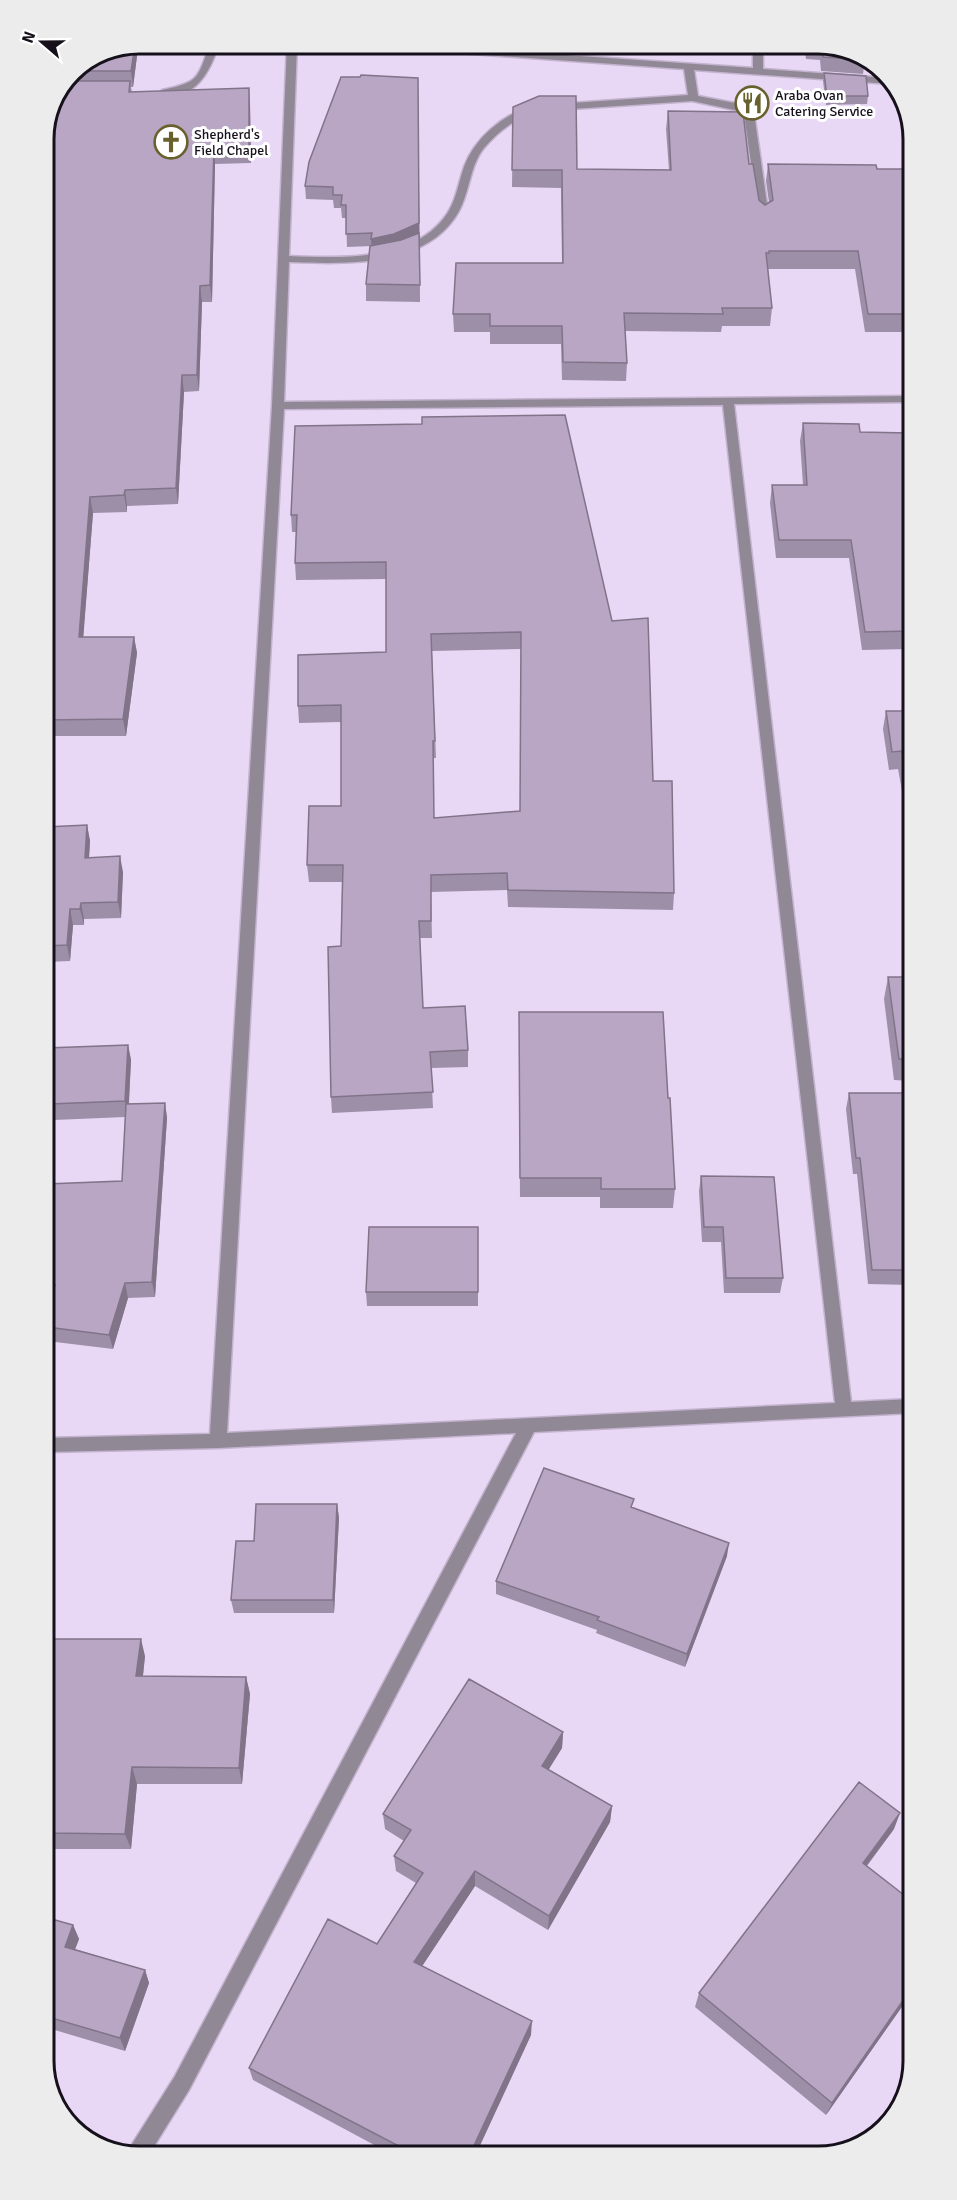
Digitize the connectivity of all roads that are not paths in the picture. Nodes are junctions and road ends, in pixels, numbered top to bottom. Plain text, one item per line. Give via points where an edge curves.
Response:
1 (211, 54) edge
2 (292, 54) edge
3 (505, 54) edge
4 (758, 54) edge
5 (689, 68) junction
6 (758, 73) junction
7 (879, 80) edge
8 (155, 92) edge
9 (693, 98) junction
10 (764, 218) edge
11 (285, 259) junction
12 (903, 399) edge
13 (728, 401) junction
14 (278, 406) junction
15 (903, 1406) edge
16 (844, 1409) junction
17 (529, 1425) junction
18 (218, 1441) junction
19 (54, 1445) edge
20 (142, 2146) edge

1 - 8 street via 204,75 194,85 178,92
2 - 11 street
3 - 5 street
4 - 6 street
5 - 6 street
5 - 9 street
6 - 7 street
9 - 10 street via 731,104 749,113
9 - 11 street via 542,108 510,118 474,153 459,204 445,224 425,239 400,250 346,261
11 - 14 street
12 - 13 street
13 - 14 street
13 - 16 street
14 - 18 street
15 - 16 street
16 - 17 street
17 - 18 street
17 - 20 street via 182,2083
18 - 19 street

